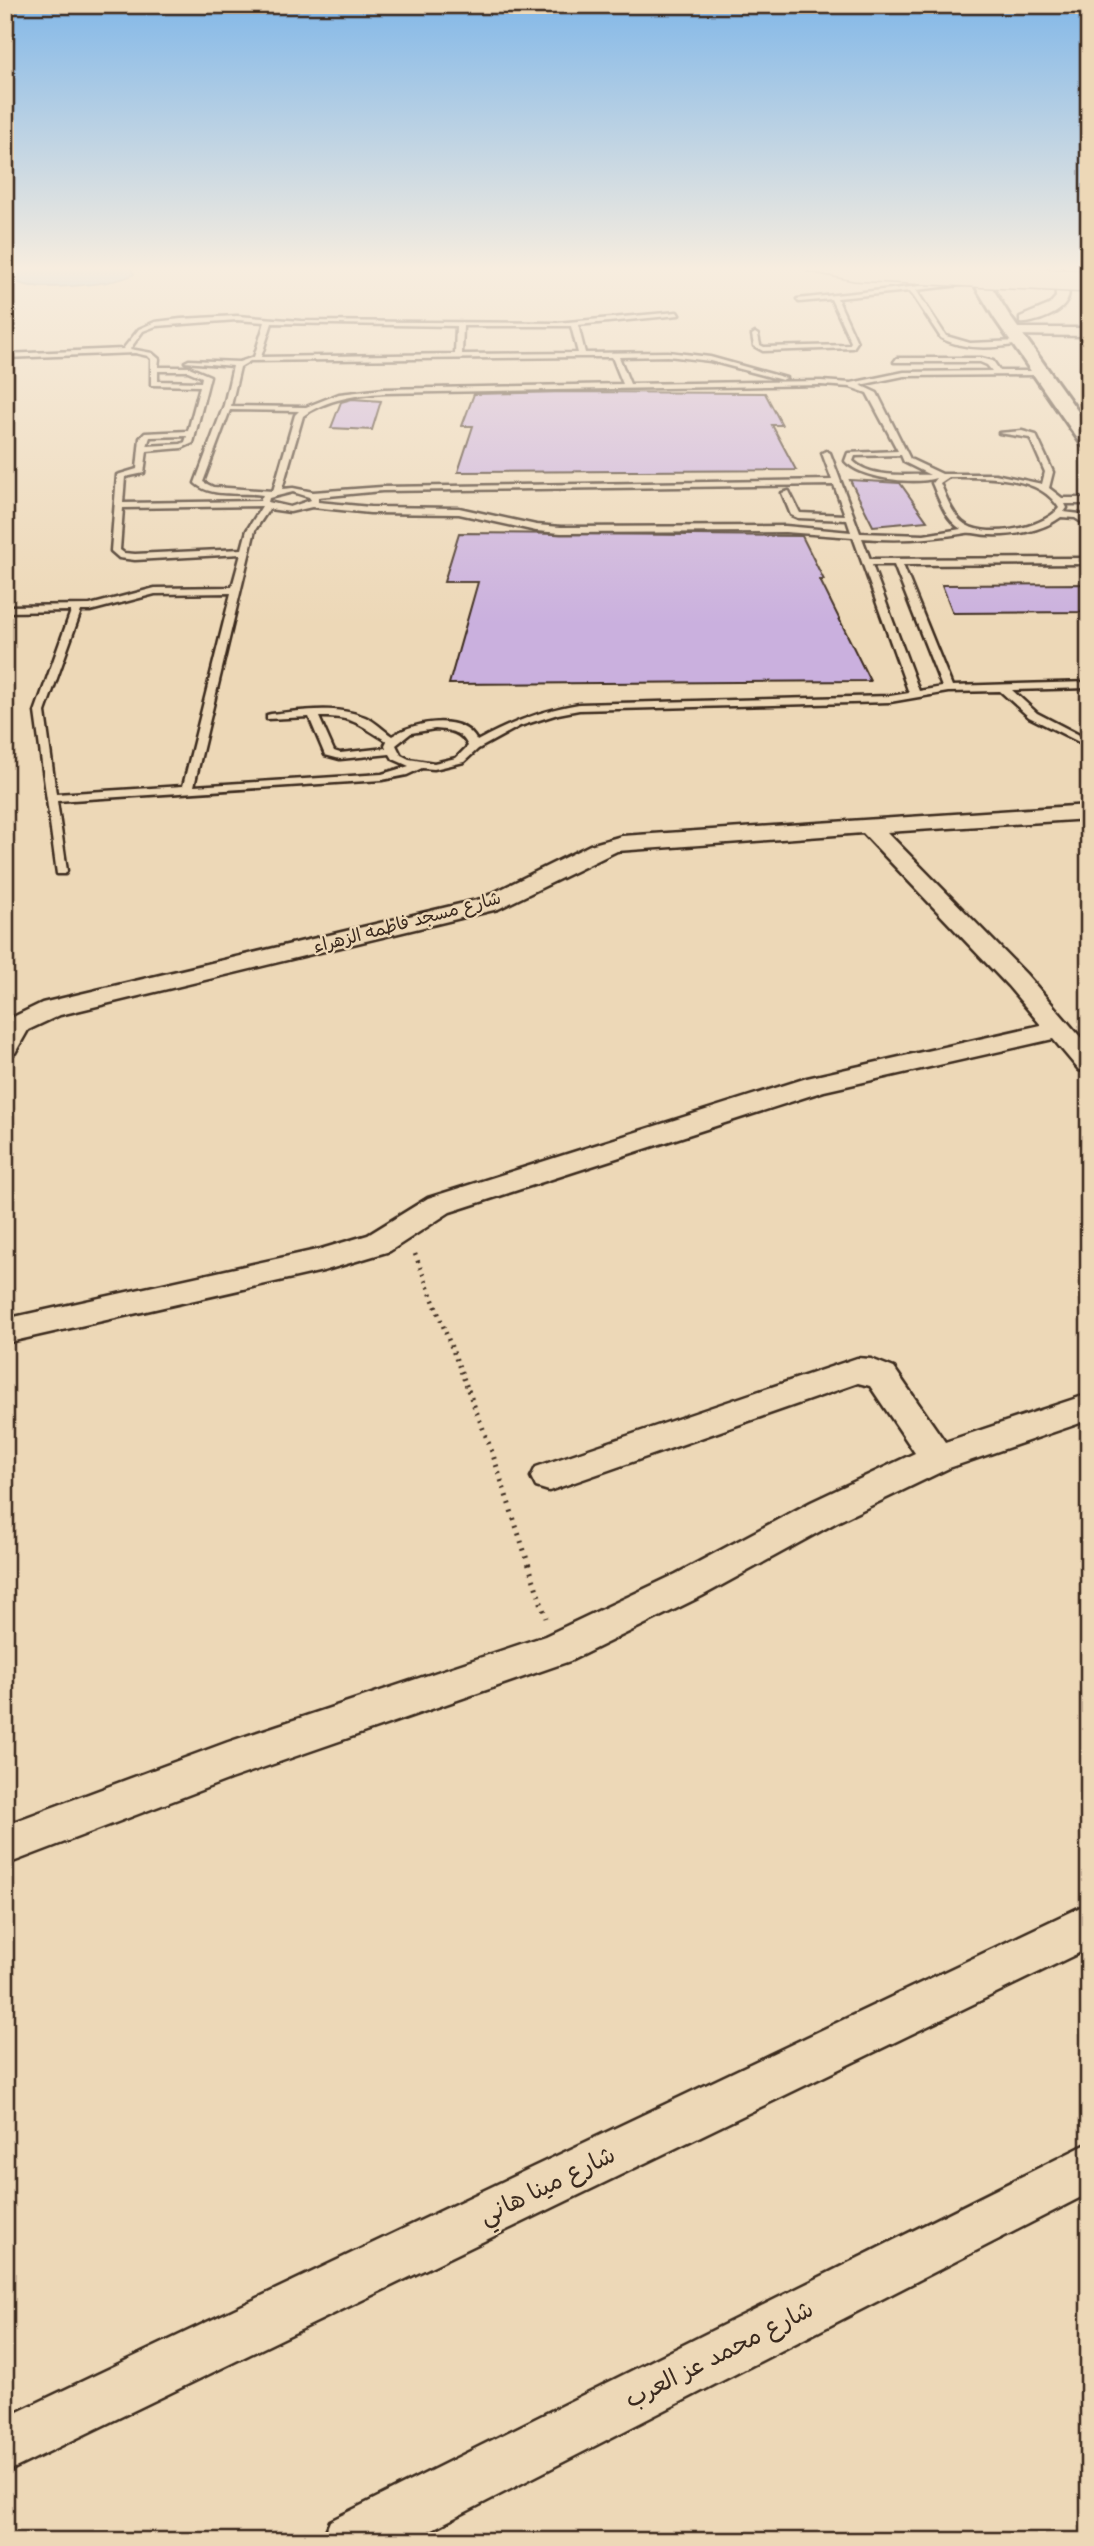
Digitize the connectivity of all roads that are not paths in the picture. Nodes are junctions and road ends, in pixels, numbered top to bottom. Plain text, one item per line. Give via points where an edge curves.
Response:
1 (205, 386) edge
2 (233, 386) edge
3 (627, 386) joint
4 (638, 386) edge
5 (853, 386) edge
6 (1049, 386) edge
7 (211, 394) dead end
8 (221, 394) dead end
9 (231, 394) junction
10 (202, 395) junction
11 (199, 405) junction
12 (208, 405) dead end
13 (224, 406) junction
14 (307, 409) junction
15 (1003, 433) dead end
16 (1089, 441) edge
17 (825, 453) dead end
18 (902, 453) junction
19 (941, 477) junction
20 (836, 482) junction
21 (1045, 489) junction
22 (273, 493) junction
23 (786, 493) dead end
24 (312, 499) junction
25 (1089, 501) edge
26 (266, 504) junction
27 (118, 506) junction
28 (1089, 507) edge
29 (1062, 508) junction
30 (849, 518) junction
31 (1089, 524) edge
32 (970, 530) junction
33 (855, 536) junction
34 (951, 549) junction
35 (247, 551) junction
36 (1089, 561) edge
37 (865, 562) junction
38 (897, 562) junction
39 (237, 590) junction
40 (5, 608) edge
41 (77, 608) junction
42 (1089, 685) edge
43 (1002, 687) junction
44 (948, 689) junction
45 (915, 694) junction
46 (313, 714) junction
47 (271, 717) dead end
48 (1089, 744) edge
49 (392, 745) junction
50 (474, 747) junction
51 (419, 765) junction
52 (188, 789) junction
53 (51, 798) junction
54 (1089, 811) edge
55 (868, 825) junction
56 (61, 871) dead end
57 (1059, 1029) junction
58 (12, 1036) edge
59 (1089, 1064) edge
60 (5, 1331) edge
61 (1089, 1407) edge
62 (937, 1458) junction
63 (549, 1477) dead end
64 (5, 1845) edge
65 (1089, 1925) edge
66 (1089, 2166) edge
67 (5, 2446) edge
68 (350, 2541) edge

1 - 10 lane
2 - 9 lane
3 - 4 lane
3 - 14 lane via 374,391 331,398
5 - 18 lane via 874,396
6 - 16 main road
7 - 10 lane
8 - 9 lane
9 - 13 lane
10 - 11 lane
11 - 12 lane
11 - 27 lane via 191,433 144,438 141,471 121,475
13 - 14 lane
13 - 22 lane via 200,485
14 - 22 lane via 299,415
15 - 21 lane via 1033,437 1049,472
17 - 20 lane
18 - 19 lane via 915,466
18 - 19 lane via 855,454 849,461 870,474
19 - 21 lane via 999,477
19 - 32 lane via 936,483 941,493 958,523
20 - 24 lane via 382,488
20 - 30 lane
21 - 29 lane
22 - 24 lane via 301,491
22 - 26 lane via 263,500
23 - 30 lane via 798,516
24 - 26 lane via 289,509
24 - 33 lane via 370,510 459,511 548,530 785,529
25 - 29 lane
26 - 27 lane
26 - 35 lane via 251,530
27 - 35 lane via 115,551 122,556
28 - 29 lane
29 - 31 lane
29 - 32 lane via 1054,520 1028,529
30 - 33 lane
32 - 34 lane
33 - 34 lane
33 - 37 lane
34 - 36 lane
34 - 38 lane
35 - 39 lane
37 - 38 lane
37 - 45 lane
38 - 44 lane
39 - 41 lane via 155,591
39 - 52 lane
40 - 41 lane
41 - 53 lane via 40,712
42 - 43 lane
43 - 44 lane
43 - 48 lane via 1033,715
44 - 45 lane
45 - 50 lane via 890,699 579,707 535,716
46 - 47 lane
46 - 49 lane via 360,719
46 - 49 lane via 329,753 340,756
49 - 50 lane via 413,729 442,726 467,734
49 - 51 lane via 406,762
50 - 51 lane via 448,764
51 - 52 lane via 382,777
52 - 53 lane
53 - 56 lane
54 - 55 street, شارع مسجد فاطمه الزهراء
55 - 57 street
55 - 58 street, شارع مسجد فاطمه الزهراء via 617,844 489,904 76,1002 41,1013
57 - 59 street
57 - 60 street via 817,1084 439,1205 379,1243 323,1260
61 - 62 street
62 - 63 street via 882,1377 857,1370
62 - 64 street via 556,1648 228,1761
65 - 67 street, شارع مينا هاني
66 - 68 street, شارع محمد عز العرب

